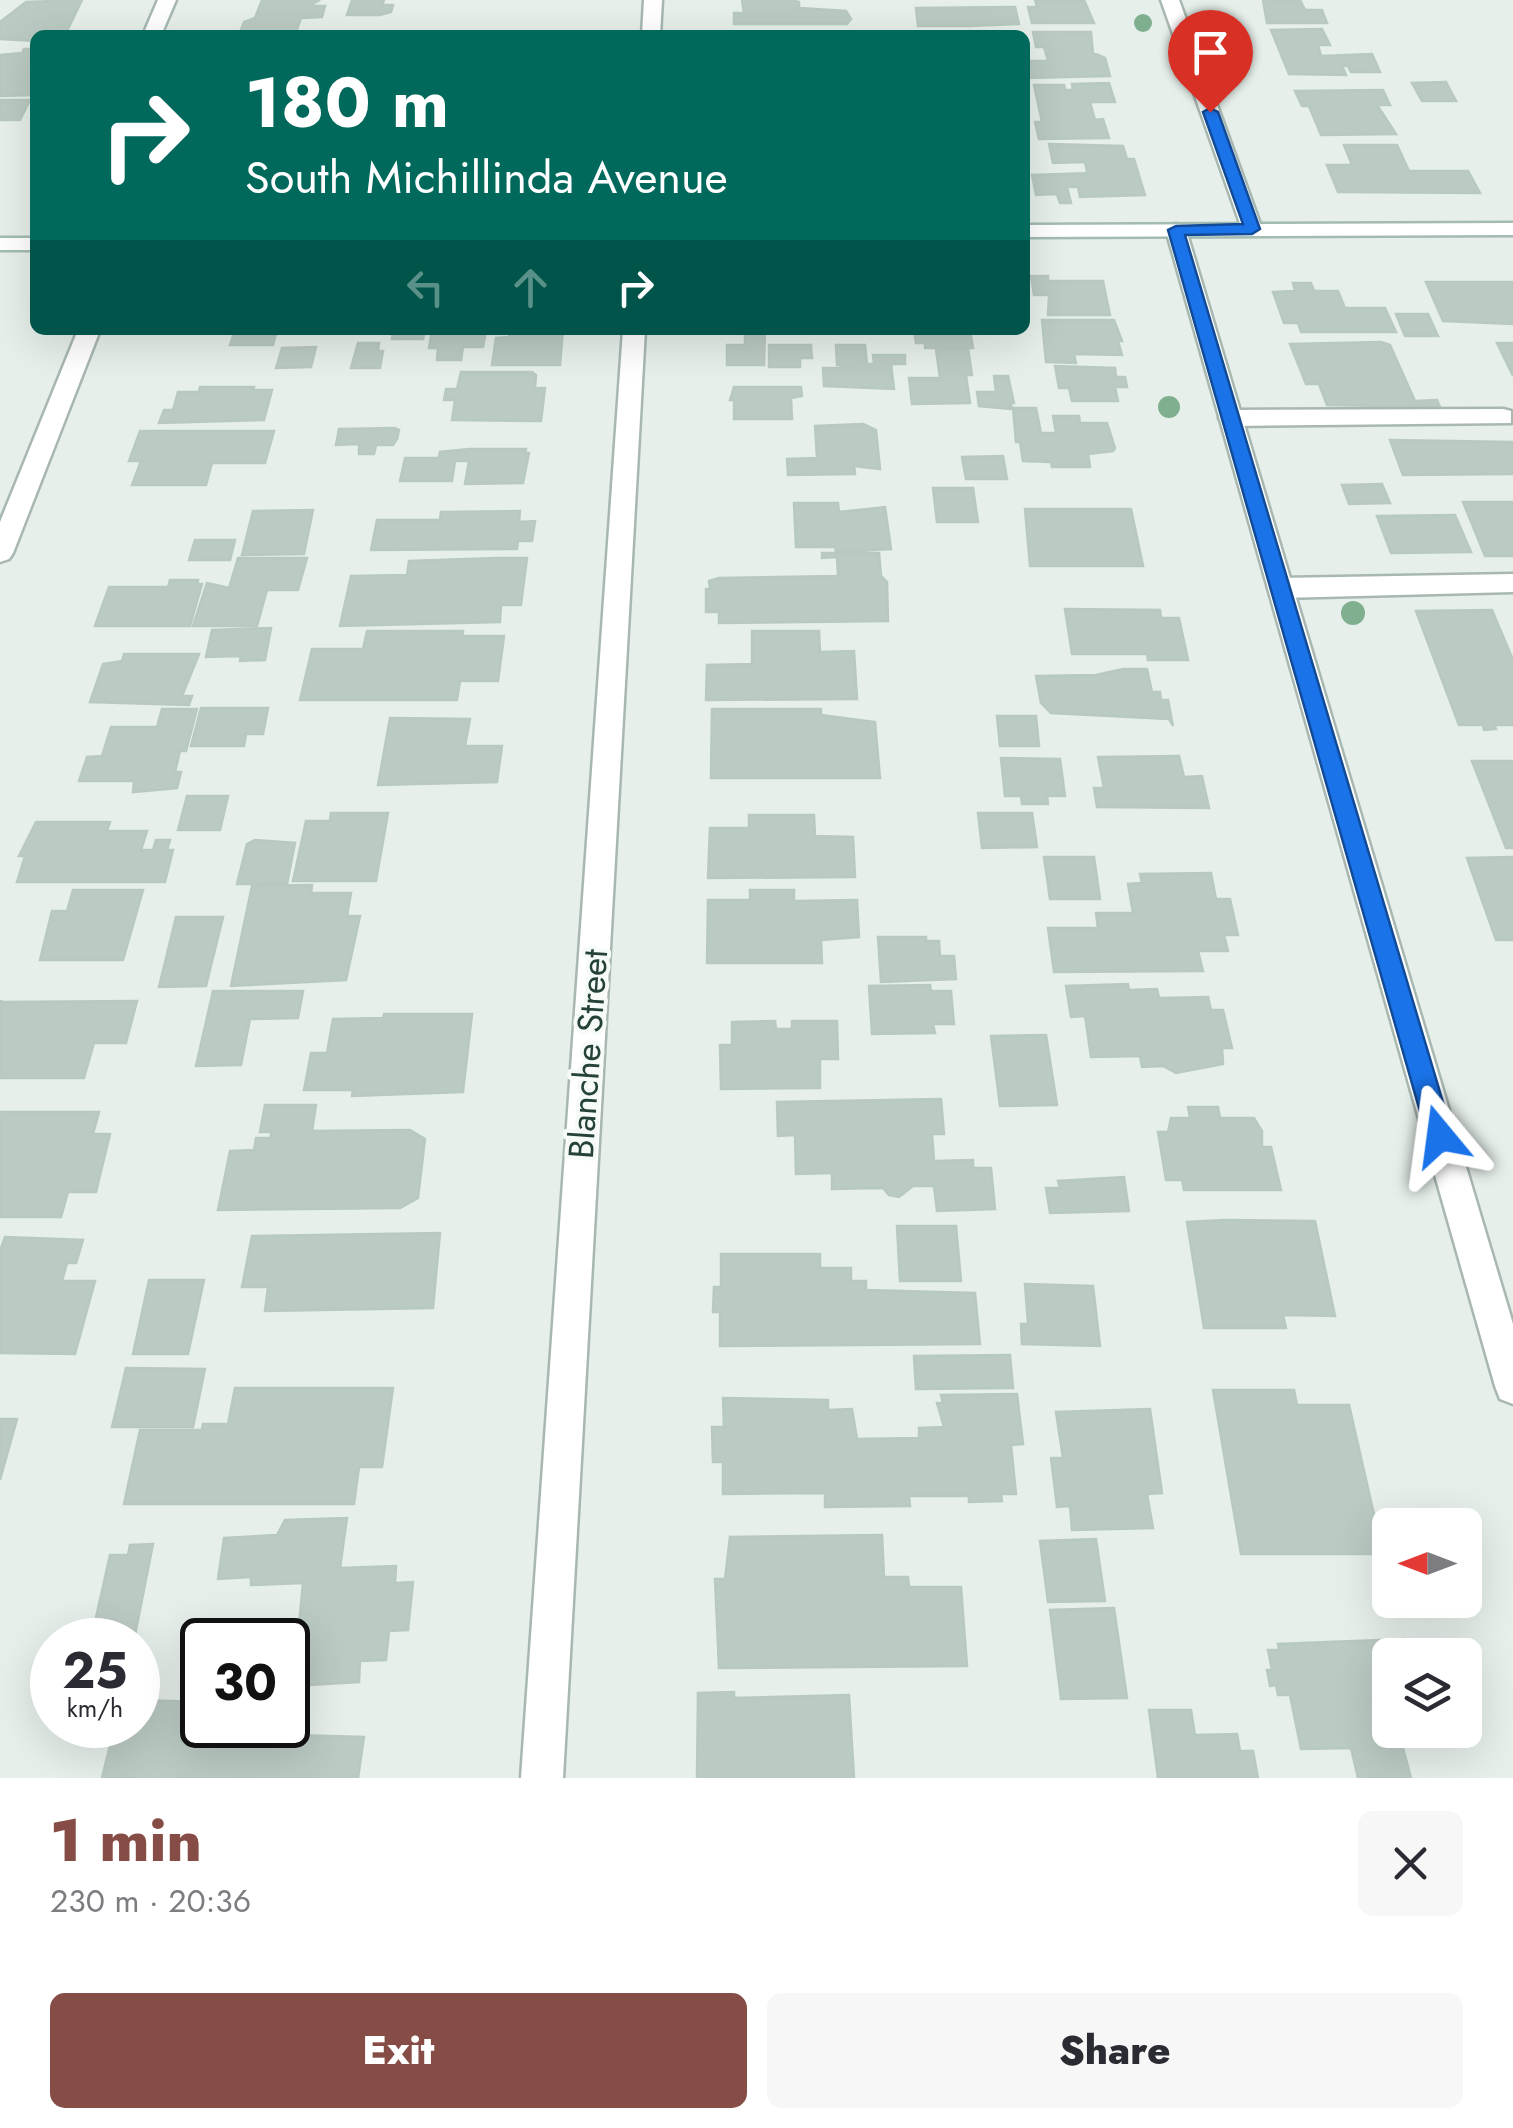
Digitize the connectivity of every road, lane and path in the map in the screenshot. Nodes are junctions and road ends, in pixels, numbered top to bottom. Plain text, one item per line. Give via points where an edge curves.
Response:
1 (167, 0) edge
2 (653, 0) edge
3 (1170, 0) edge
4 (154, 30) edge
5 (651, 30) edge
6 (1252, 229) junction
7 (1513, 229) edge
8 (1176, 230) junction
9 (1030, 232) edge
10 (0, 244) edge
11 (30, 244) edge
12 (87, 335) edge
13 (634, 335) edge
14 (1231, 418) junction
15 (1503, 418) dead end
16 (0, 553) edge
17 (1513, 583) edge
18 (1280, 588) junction
19 (1504, 1322) edge
20 (1513, 1386) edge
21 (542, 1778) edge

1 - 4 street
2 - 5 street
3 - 6 street
6 - 7 street
6 - 8 street
8 - 9 street
8 - 14 street
10 - 11 street
12 - 16 street
13 - 21 street, Blanche Street
14 - 15 street
14 - 18 street
17 - 18 street
18 - 19 street
19 - 20 street

